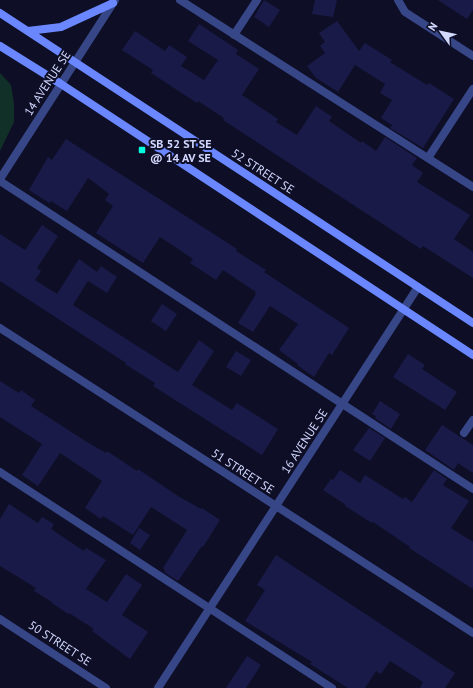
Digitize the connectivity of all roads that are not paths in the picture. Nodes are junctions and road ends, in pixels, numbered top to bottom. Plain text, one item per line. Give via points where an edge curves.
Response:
1 (180, 0) edge
2 (257, 0) edge
3 (398, 0) edge
4 (114, 2) edge
5 (0, 13) edge
6 (28, 31) junction
7 (234, 35) junction
8 (0, 46) edge
9 (473, 56) edge
10 (75, 62) junction
11 (61, 84) junction
12 (473, 89) edge
13 (428, 158) junction
14 (0, 180) edge
15 (473, 187) edge
16 (418, 287) junction
17 (404, 309) junction
18 (473, 323) edge
19 (0, 328) edge
20 (473, 355) edge
21 (342, 404) junction
22 (473, 420) edge
23 (464, 433) dead end
24 (0, 472) edge
25 (473, 489) edge
26 (276, 506) junction
27 (210, 608) junction
28 (0, 619) edge
29 (473, 633) edge
30 (106, 688) edge
31 (158, 688) edge
32 (332, 688) edge

1 - 7 street
2 - 7 street
3 - 9 street via 404,12
4 - 6 main road via 61,27
4 - 10 street, 14 AVENUE SE
5 - 6 main road, 52 STREET SE
6 - 10 main road, 52 STREET SE
7 - 13 street
8 - 11 main road
10 - 11 street, 14 AVENUE SE
10 - 16 main road, 52 STREET SE
11 - 14 street, 14 AVENUE SE
11 - 17 main road
12 - 13 street
13 - 15 street
14 - 21 street
16 - 17 street, 16 AVENUE SE
16 - 18 main road, 52 STREET SE
17 - 20 main road
17 - 21 street, 16 AVENUE SE
19 - 26 street, 51 STREET SE
21 - 25 street
21 - 26 street, 16 AVENUE SE
22 - 23 street
24 - 27 street
26 - 27 street, 16 AVENUE SE
26 - 29 street, 51 STREET SE
27 - 31 street, 16 AVENUE SE
27 - 32 street
28 - 30 street, 50 STREET SE

